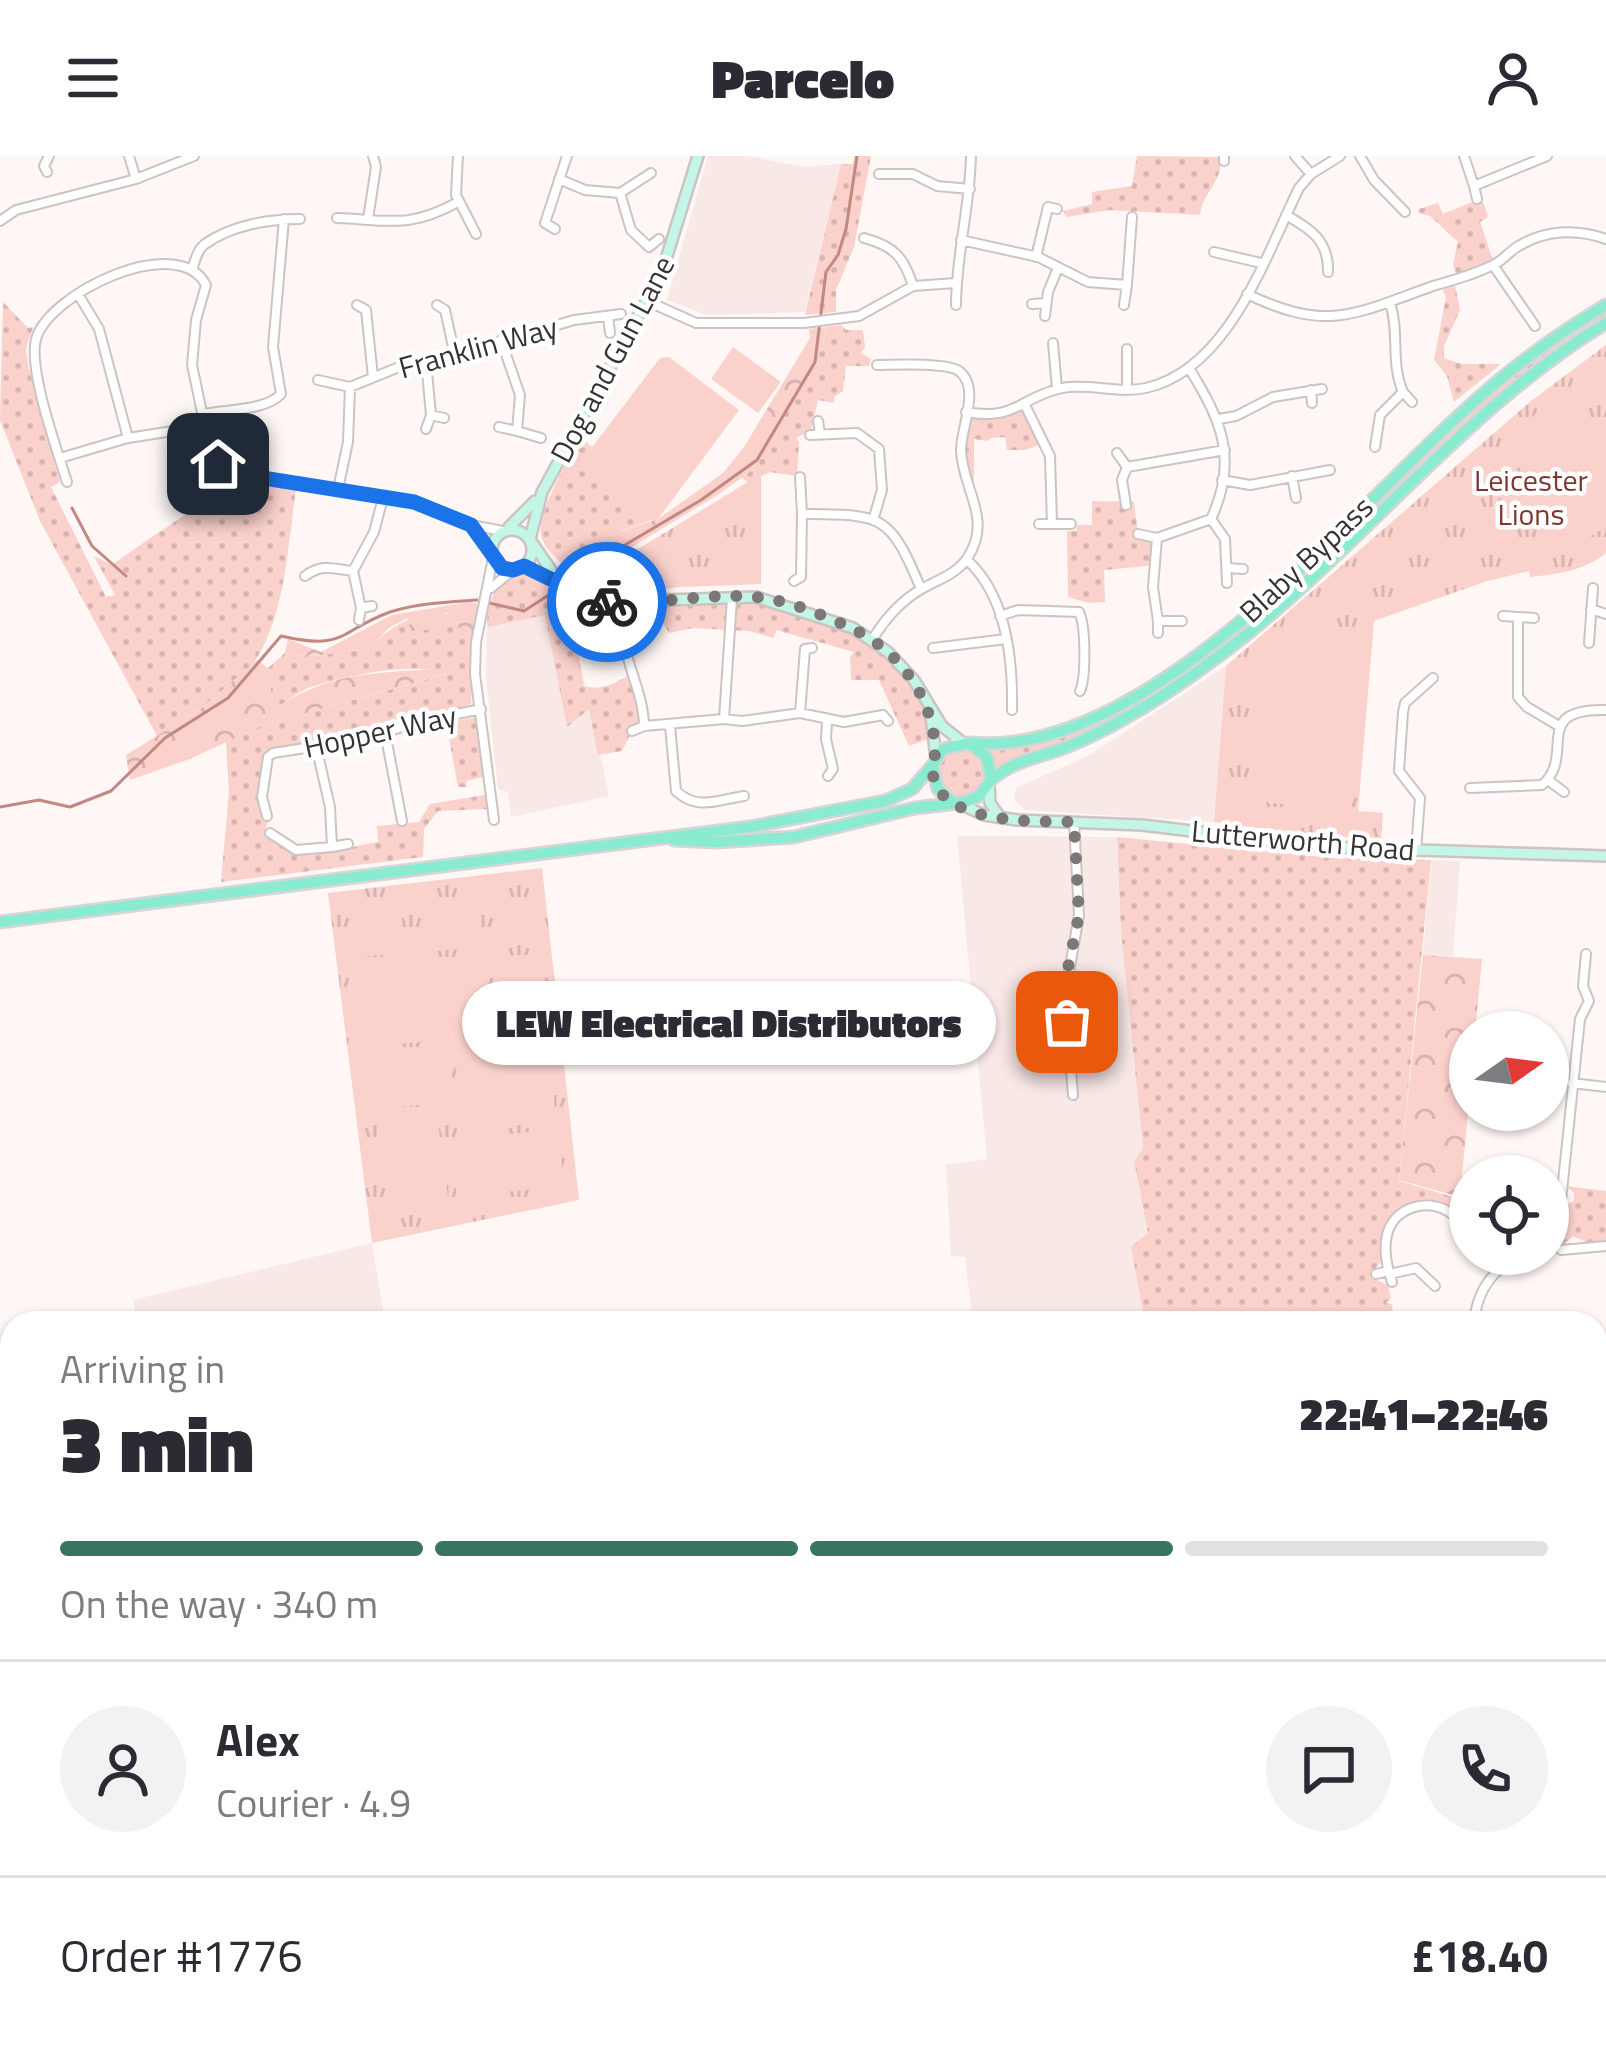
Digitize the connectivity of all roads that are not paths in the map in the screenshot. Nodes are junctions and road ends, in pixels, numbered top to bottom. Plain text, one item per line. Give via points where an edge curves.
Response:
1 (50, 156) edge
2 (129, 156) edge
3 (194, 156) edge
4 (374, 156) edge
5 (458, 156) edge
6 (567, 156) edge
7 (698, 156) edge
8 (971, 156) edge
9 (1295, 156) edge
10 (1340, 156) edge
11 (1360, 156) edge
12 (1464, 156) edge
13 (1551, 157) edge
14 (42, 169) dead end
15 (651, 172) dead end
16 (879, 174) dead end
17 (1311, 174) junction
18 (136, 179) junction
19 (559, 179) junction
20 (1474, 187) junction
21 (970, 189) junction
22 (620, 193) junction
23 (1477, 199) dead end
24 (458, 202) junction
25 (1057, 208) dead end
26 (1406, 214) dead end
27 (1286, 215) junction
28 (1132, 217) dead end
29 (337, 218) dead end
30 (284, 219) junction
31 (368, 219) junction
32 (300, 220) dead end
33 (0, 221) edge
34 (555, 229) dead end
35 (476, 234) dead end
36 (864, 238) dead end
37 (659, 239) dead end
38 (1606, 239) edge
39 (962, 240) junction
40 (1340, 250) dead end
41 (1214, 252) dead end
42 (1329, 252) junction
43 (1036, 256) junction
44 (1262, 263) junction
45 (1493, 265) junction
46 (1058, 268) junction
47 (192, 270) junction
48 (1328, 272) dead end
49 (956, 283) junction
50 (1127, 285) junction
51 (913, 286) junction
52 (78, 294) junction
53 (1247, 294) junction
54 (647, 301) junction
55 (1390, 303) junction
56 (455, 304) dead end
57 (1033, 304) dead end
58 (1046, 304) junction
59 (357, 305) dead end
60 (956, 305) dead end
61 (1124, 305) dead end
62 (1606, 305) edge
63 (621, 314) dead end
64 (608, 316) junction
65 (1046, 316) dead end
66 (1606, 323) edge
67 (1535, 326) dead end
68 (610, 332) dead end
69 (501, 340) junction
70 (1053, 343) dead end
71 (1126, 350) dead end
72 (455, 356) junction
73 (426, 361) junction
74 (877, 365) dead end
75 (1189, 368) junction
76 (373, 377) junction
77 (318, 380) dead end
78 (350, 387) junction
79 (1057, 389) junction
80 (1322, 389) dead end
81 (1127, 390) junction
82 (1311, 390) junction
83 (1403, 392) junction
84 (1412, 402) dead end
85 (1312, 403) dead end
86 (1025, 405) junction
87 (966, 412) junction
88 (203, 414) junction
89 (430, 415) junction
90 (444, 418) dead end
91 (1219, 419) junction
92 (818, 421) dead end
93 (499, 427) dead end
94 (426, 429) dead end
95 (517, 431) junction
96 (128, 438) junction
97 (541, 438) dead end
98 (194, 439) junction
99 (1375, 447) dead end
100 (1225, 450) junction
101 (1117, 453) dead end
102 (60, 458) junction
103 (1127, 467) junction
104 (1330, 470) dead end
105 (1292, 476) junction
106 (800, 477) dead end
107 (1222, 480) junction
108 (67, 482) dead end
109 (338, 489) junction
110 (542, 492) junction
111 (383, 498) junction
112 (1296, 498) dead end
113 (1126, 505) dead end
114 (802, 514) junction
115 (874, 517) junction
116 (1211, 519) junction
117 (1039, 524) dead end
118 (1052, 524) junction
119 (1071, 524) dead end
120 (471, 525) junction
121 (504, 530) junction
122 (1138, 534) dead end
123 (1157, 538) junction
124 (530, 540) junction
125 (493, 557) junction
126 (967, 560) junction
127 (306, 561) dead end
128 (519, 568) junction
129 (1227, 568) junction
130 (1243, 569) dead end
131 (353, 571) junction
132 (558, 580) junction
133 (800, 580) dead end
134 (1227, 583) dead end
135 (1592, 588) dead end
136 (921, 589) junction
137 (486, 593) junction
138 (732, 596) junction
139 (1080, 600) dead end
140 (372, 606) dead end
141 (361, 608) junction
142 (1592, 609) junction
143 (1079, 612) junction
144 (1606, 614) edge
145 (1000, 616) junction
146 (1503, 616) dead end
147 (1518, 617) junction
148 (1534, 618) dead end
149 (358, 620) dead end
150 (609, 620) dead end
151 (1158, 621) junction
152 (1182, 621) dead end
153 (622, 622) junction
154 (635, 622) dead end
155 (1158, 634) dead end
156 (1006, 639) junction
157 (872, 640) junction
158 (1589, 644) dead end
159 (806, 648) dead end
160 (933, 648) dead end
161 (1432, 678) dead end
162 (1424, 687) junction
163 (1080, 691) dead end
164 (1435, 700) dead end
165 (481, 709) junction
166 (1012, 710) dead end
167 (1606, 710) edge
168 (930, 711) junction
169 (800, 712) junction
170 (885, 715) dead end
171 (724, 719) junction
172 (827, 721) junction
173 (670, 725) junction
174 (644, 726) junction
175 (1559, 727) junction
176 (632, 730) dead end
177 (385, 732) junction
178 (966, 743) junction
179 (316, 746) junction
180 (934, 762) junction
181 (828, 776) dead end
182 (1548, 780) junction
183 (990, 782) junction
184 (1470, 788) dead end
185 (1564, 792) dead end
186 (744, 796) dead end
187 (956, 803) junction
188 (267, 816) dead end
189 (1000, 817) junction
190 (402, 820) dead end
191 (494, 820) dead end
192 (1074, 822) junction
193 (270, 833) dead end
194 (661, 838) junction
195 (348, 844) dead end
196 (332, 847) junction
197 (1416, 851) junction
198 (1606, 856) edge
199 (0, 922) edge
200 (1589, 962) dead end
201 (1572, 1083) junction
202 (1606, 1088) edge
203 (1073, 1095) dead end
204 (1568, 1155) edge
205 (1449, 1213) edge
206 (1606, 1246) edge
207 (1569, 1247) edge
208 (1376, 1274) dead end
209 (1493, 1275) edge
210 (1390, 1276) junction
211 (1436, 1286) dead end
212 (1477, 1311) edge

1 - 14 street
2 - 18 street
3 - 18 street
4 - 31 street
5 - 24 street
6 - 19 street
7 - 54 street, Dog and Gun Lane
8 - 21 street
9 - 17 street
10 - 17 street
11 - 26 street
12 - 20 street
13 - 20 street
15 - 22 street
16 - 21 street
17 - 27 street
18 - 33 street
19 - 22 street
19 - 34 street via 545,224
20 - 23 street
21 - 39 street
22 - 37 street via 631,230 649,247
24 - 31 street via 420,221
24 - 35 street
25 - 43 street via 1048,207
27 - 42 street
27 - 44 street
28 - 50 street
29 - 31 street
30 - 32 street
30 - 47 street via 203,245
30 - 88 street via 273,347 281,394 265,406
36 - 51 street via 892,248
38 - 45 street via 1558,232
39 - 43 street
39 - 49 street
40 - 42 street
41 - 44 street
42 - 48 street
43 - 46 street
44 - 53 street
45 - 55 street
45 - 67 street
46 - 50 street via 1088,282
46 - 58 street
47 - 52 street via 144,266
47 - 88 street via 206,285 192,365
49 - 51 street
49 - 60 street
50 - 61 street
51 - 54 street via 859,316 824,322 710,325
52 - 96 street via 99,329
52 - 102 street via 46,319 33,354
53 - 55 street via 1290,314 1330,317
53 - 75 street via 1214,346
54 - 110 street, Dog and Gun Lane
55 - 83 street
56 - 72 street via 441,308
57 - 58 street
58 - 65 street
59 - 76 street via 365,310
62 - 178 main road, Blaby Bypass via 1496,383 1292,577 1188,660 1060,734
63 - 64 street, Franklin Way
64 - 68 street
64 - 69 street, Franklin Way
66 - 183 main road, Blaby Bypass via 1488,410 1216,658 1103,729 1010,765
69 - 72 street, Franklin Way
69 - 95 street via 520,395
70 - 79 street
71 - 81 street
72 - 73 street, Franklin Way
73 - 76 street, Franklin Way
73 - 89 street
74 - 87 street via 956,368 969,388
75 - 81 street
75 - 91 street
76 - 78 street, Franklin Way
77 - 78 street
78 - 109 street
79 - 81 street
79 - 86 street
80 - 82 street
82 - 85 street
82 - 91 street
83 - 84 street
83 - 99 street via 1380,415
86 - 87 street via 994,416
86 - 118 street via 1050,456
87 - 126 street via 962,458 979,512
88 - 98 street
89 - 90 street
89 - 94 street
91 - 100 street
92 - 115 street via 815,434 857,433 879,448
93 - 95 street
95 - 97 street
96 - 98 street via 173,431
96 - 102 street
98 - 109 street via 232,473
100 - 103 street
100 - 107 street
101 - 103 street
102 - 108 street
103 - 113 street
104 - 105 street
105 - 107 street via 1250,485
105 - 112 street
106 - 114 street
107 - 116 street
109 - 111 street
110 - 121 street, Dog and Gun Lane
110 - 124 street, Dog and Gun Lane
111 - 120 street
111 - 131 street
114 - 115 street
114 - 133 street
115 - 136 street via 896,535
116 - 123 street
116 - 129 street via 1225,539
117 - 118 street
118 - 119 street
120 - 121 street
120 - 125 street
121 - 124 street
121 - 125 street
122 - 123 street
123 - 151 street
124 - 128 street via 532,553
124 - 132 street
125 - 128 street via 502,568
125 - 137 street
126 - 136 street
126 - 145 street via 988,582
127 - 131 street via 309,573
128 - 132 street
128 - 137 street
129 - 130 street
129 - 134 street
131 - 141 street
132 - 138 street via 615,602
135 - 142 street
136 - 157 street
137 - 165 street via 476,642
138 - 157 street via 790,605
138 - 171 street
139 - 143 street
140 - 141 street
141 - 149 street
142 - 144 street
142 - 158 street
143 - 145 street
143 - 163 street via 1091,679
145 - 156 street
146 - 147 street
147 - 148 street
147 - 175 street via 1518,697
150 - 153 street
151 - 152 street
151 - 155 street
153 - 154 street
153 - 174 street
156 - 160 street
156 - 166 street
157 - 168 street via 914,680
159 - 169 street
161 - 162 street
162 - 164 street
162 - 197 street via 1405,703 1399,764 1420,798
165 - 177 street, Hopper Way
165 - 191 street
167 - 175 street via 1576,712
168 - 178 street
168 - 180 street
169 - 171 street
169 - 172 street
170 - 172 street
171 - 173 street
172 - 181 street
173 - 174 street
173 - 186 street via 676,790 688,802
174 - 176 street
175 - 182 street
177 - 179 street, Hopper Way
177 - 190 street
178 - 180 main road via 943,749
178 - 183 main road via 987,758
179 - 188 street, Hopper Way via 268,758
179 - 196 street
180 - 187 main road via 938,789
180 - 194 main road via 912,789 885,801
182 - 184 street
182 - 185 street
183 - 187 main road via 979,796
183 - 189 street
187 - 189 street, Lutterworth Road
187 - 194 main road via 777,839
189 - 192 street, Lutterworth Road
192 - 197 street, Lutterworth Road
192 - 203 street via 1079,915 1065,995
193 - 196 street via 296,850
194 - 199 main road
195 - 196 street
197 - 198 street, Lutterworth Road
200 - 201 street via 1583,986 1594,1000 1580,1019
201 - 202 street
201 - 204 street
205 - 210 street via 1409,1208 1388,1228
206 - 207 street
208 - 210 street
209 - 212 street
210 - 211 street via 1415,1268

